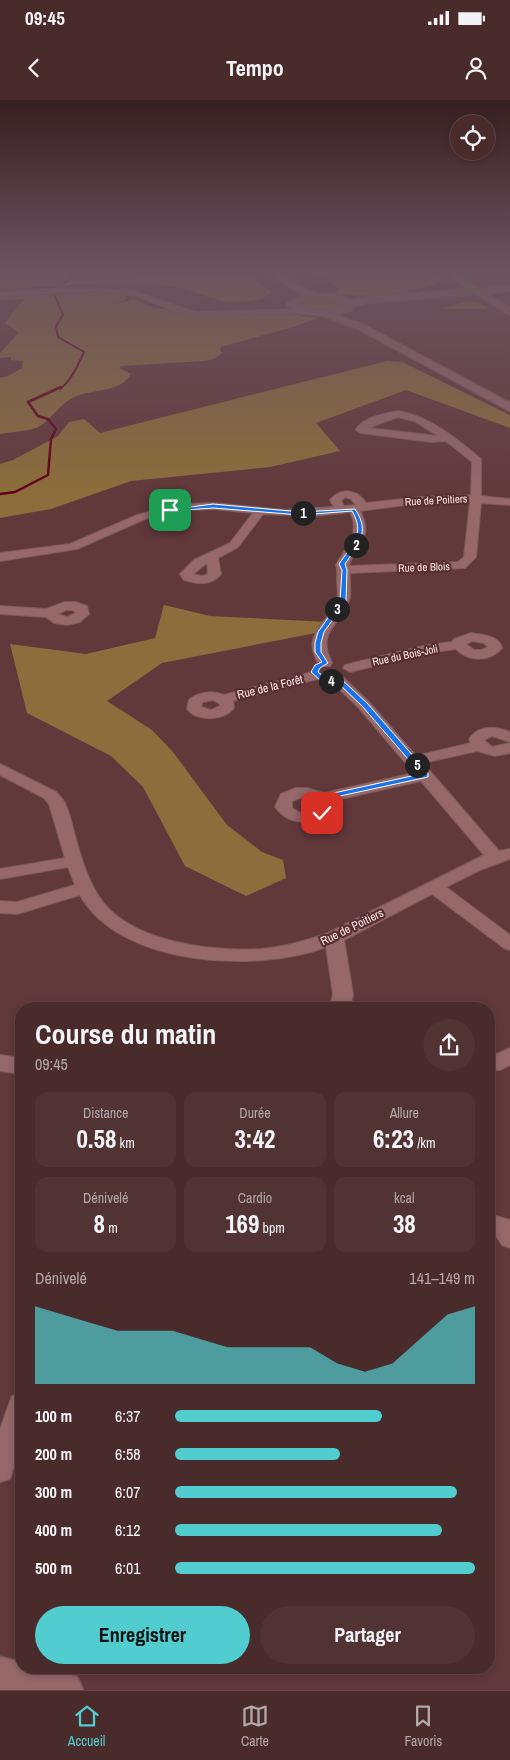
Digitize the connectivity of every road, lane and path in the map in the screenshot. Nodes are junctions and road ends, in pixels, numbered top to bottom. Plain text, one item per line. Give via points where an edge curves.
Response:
1 (391, 344) edge
2 (400, 344) edge
3 (510, 400) edge
4 (510, 408) edge
5 (448, 438) junction
6 (476, 499) junction
7 (510, 502) edge
8 (353, 509) junction
9 (261, 510) junction
10 (0, 557) edge
11 (212, 558) dead end
12 (345, 570) junction
13 (0, 610) edge
14 (50, 613) dead end
15 (460, 645) dead end
16 (325, 663) junction
17 (350, 668) junction
18 (316, 675) junction
19 (339, 681) junction
20 (224, 699) dead end
21 (510, 738) edge
22 (479, 746) junction
23 (510, 748) edge
24 (413, 761) junction
25 (0, 769) edge
26 (426, 775) junction
27 (322, 798) dead end
28 (503, 856) edge
29 (75, 861) junction
30 (0, 874) edge
31 (432, 886) junction
32 (84, 888) junction
33 (0, 907) edge
34 (334, 938) junction
35 (510, 944) edge
36 (341, 1002) edge
37 (510, 1056) edge
38 (495, 1062) edge
39 (0, 1063) edge
40 (15, 1065) edge
41 (495, 1226) edge
42 (510, 1238) edge
43 (15, 1423) edge
44 (0, 1469) edge
45 (0, 1676) edge
46 (64, 1690) edge

1 - 4 street
2 - 3 street
5 - 5 street via 431,439 361,430 390,416 404,414
5 - 6 street, Rue de Blois via 477,461
6 - 7 street, Rue de Poitiers
6 - 8 street, Rue de Poitiers via 421,500
6 - 12 street, Rue de Blois via 470,557 461,565
8 - 9 street, Rue de Poitiers via 301,513
8 - 12 street via 361,535 342,564
9 - 10 street, Rue de Poitiers via 182,507 141,517 73,547
9 - 11 street via 234,545
12 - 16 street via 343,601 321,632 318,643 318,652
13 - 14 street
15 - 17 street, Rue du Bois-Joli via 427,649
16 - 17 street via 337,662
16 - 18 street via 315,669
17 - 19 street via 349,677
18 - 19 street
18 - 20 street, Rue de la Forêt
19 - 24 street
21 - 22 street via 498,732 486,732 476,739
22 - 23 street via 494,752
22 - 24 street
24 - 26 street
25 - 29 street, Rue de Poitiers via 50,795 56,803
26 - 27 street
26 - 28 street
28 - 31 street, Rue de Poitiers
29 - 30 street
29 - 32 street, Rue de Poitiers
31 - 34 street, Rue de Poitiers
31 - 35 street
32 - 33 street via 18,908
32 - 34 street, Rue de Poitiers via 100,912 114,923 151,941 189,951 266,954 299,950
34 - 36 street via 343,994
37 - 38 street
39 - 40 street
41 - 42 street via 504,1228
43 - 44 street
45 - 46 street

